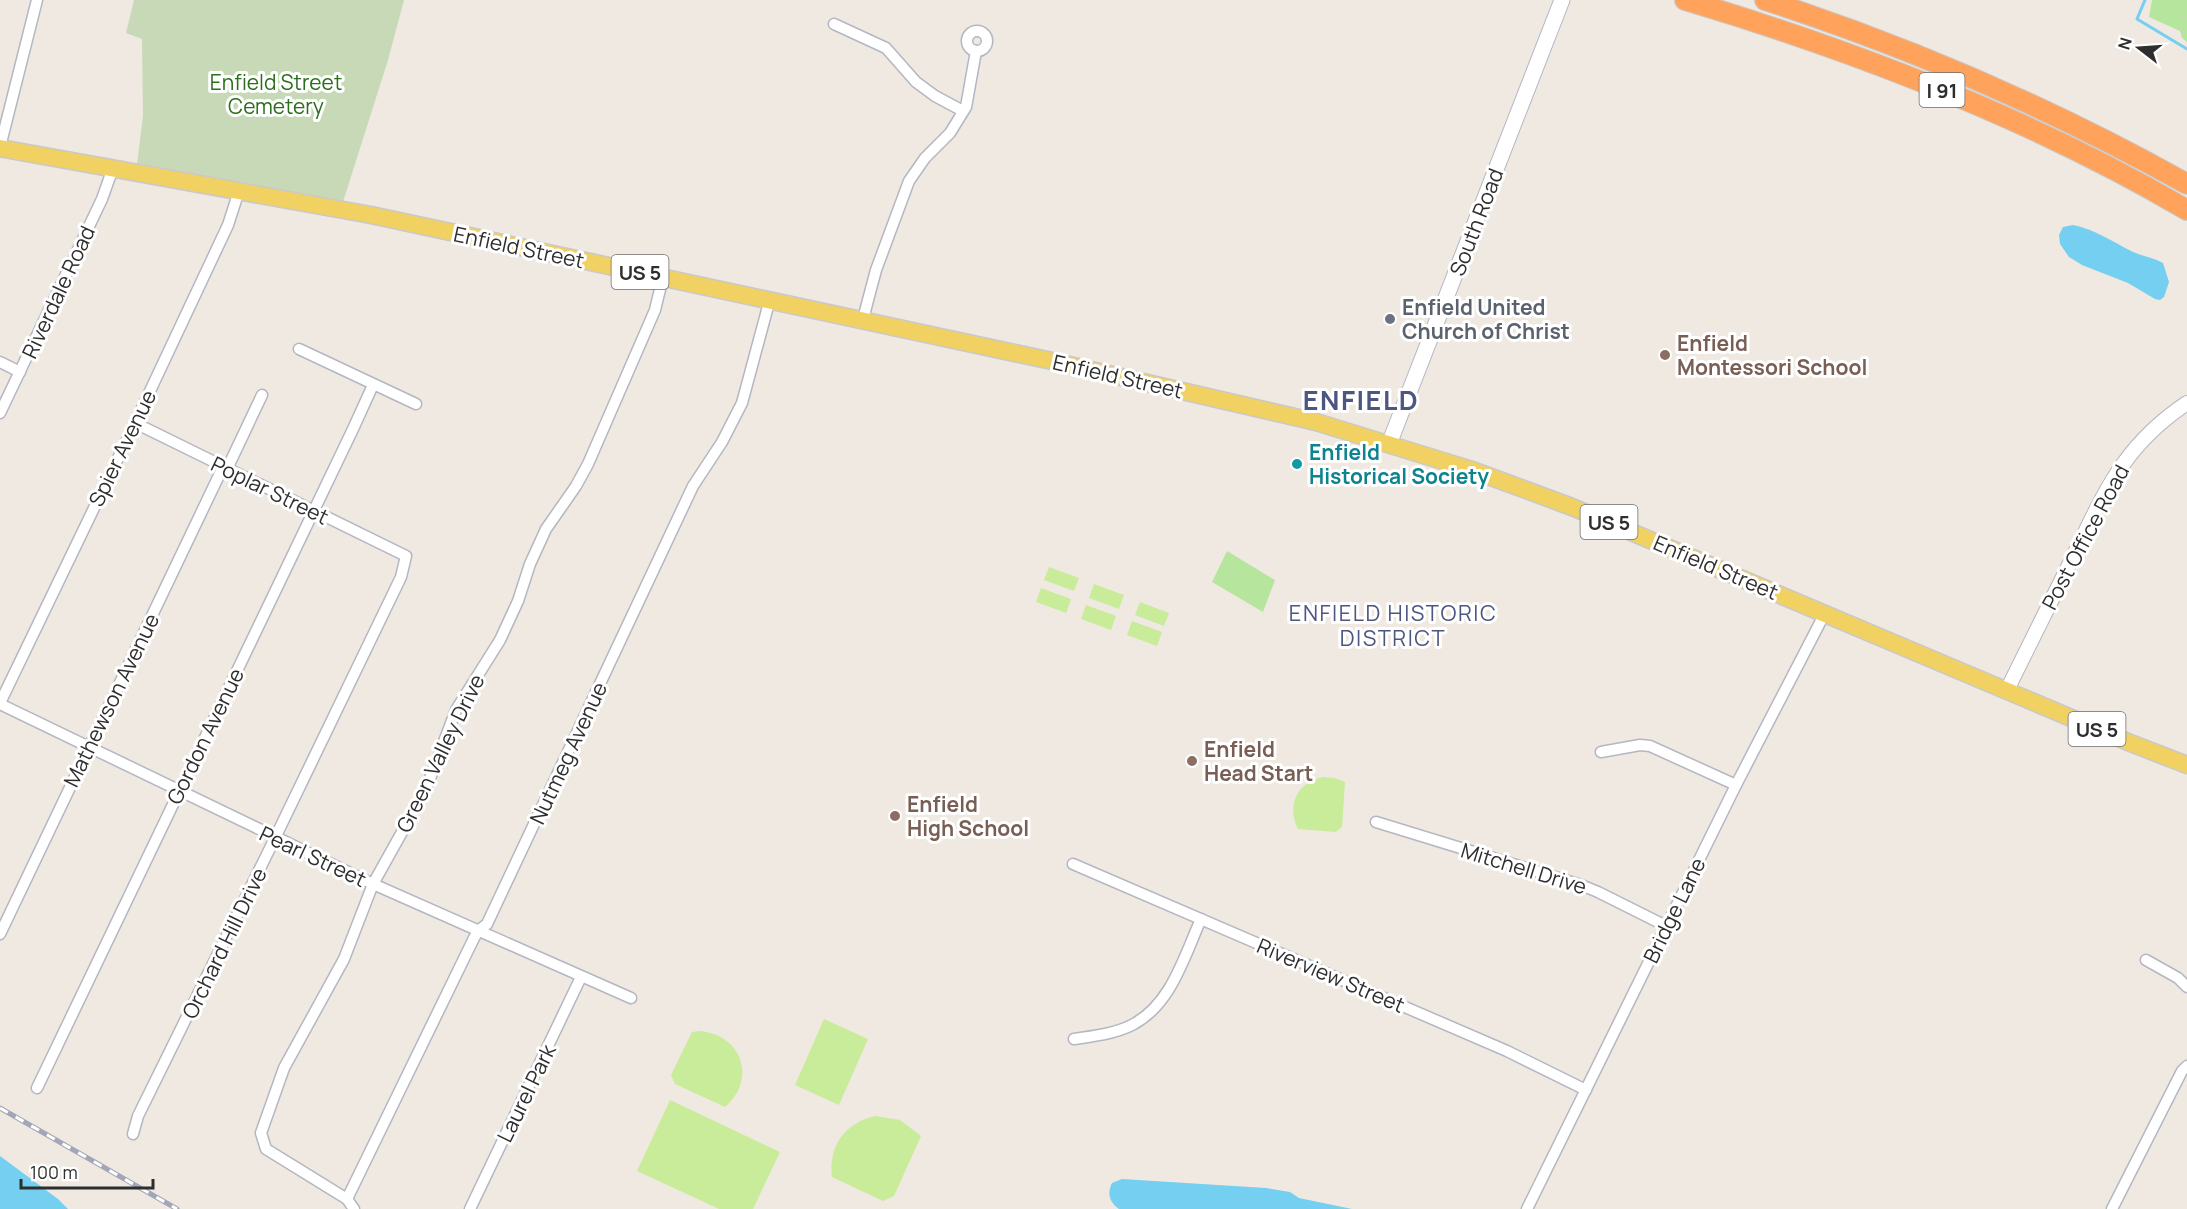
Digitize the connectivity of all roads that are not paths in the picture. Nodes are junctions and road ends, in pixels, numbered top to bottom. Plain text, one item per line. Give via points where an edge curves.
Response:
1 (37, 0) edge
2 (1562, 0) edge
3 (1685, 0) edge
4 (1765, 0) edge
5 (834, 24) dead end
6 (976, 51) dead end
7 (963, 111) junction
8 (0, 147) edge
9 (113, 168) junction
10 (2187, 184) edge
11 (238, 191) junction
12 (2187, 210) edge
13 (663, 277) junction
14 (770, 299) junction
15 (863, 320) junction
16 (298, 349) dead end
17 (0, 362) edge
18 (20, 372) junction
19 (373, 385) junction
20 (262, 395) dead end
21 (2187, 403) edge
22 (416, 404) dead end
23 (0, 413) edge
24 (135, 423) junction
25 (1389, 444) junction
26 (225, 468) junction
27 (313, 511) junction
28 (406, 556) joint
29 (1825, 613) junction
30 (2007, 690) junction
31 (0, 704) edge
32 (89, 748) junction
33 (1601, 752) dead end
34 (2187, 765) edge
35 (1736, 785) junction
36 (178, 791) junction
37 (1377, 822) dead end
38 (275, 838) junction
39 (1073, 864) dead end
40 (373, 884) junction
41 (1201, 919) junction
42 (1666, 926) junction
43 (478, 931) junction
44 (0, 934) edge
45 (2146, 960) dead end
46 (581, 977) junction
47 (2187, 987) edge
48 (631, 999) dead end
49 (1074, 1039) dead end
50 (2187, 1066) edge
51 (37, 1088) dead end
52 (1586, 1090) junction
53 (133, 1134) dead end
54 (347, 1199) junction
55 (354, 1209) edge
56 (470, 1209) edge
57 (1527, 1209) edge
58 (2112, 1209) edge

1 - 8 street
2 - 25 main road, South Road
3 - 12 highway, I 91 via 1828,46 1929,84 2052,140
4 - 10 highway, I 91 via 1962,74 2066,121
5 - 7 street via 886,48 916,82
6 - 7 street
7 - 15 street via 950,133 909,181 876,270
8 - 9 main road, Enfield Street / US 5
9 - 11 main road, Enfield Street / US 5
9 - 18 street, Riverdale Road
11 - 13 main road, Enfield Street / US 5
11 - 24 street, Spier Avenue via 228,225
13 - 14 main road, Enfield Street / US 5
13 - 40 street, Green Valley Drive via 654,310 588,464 546,529 505,630 456,710 426,789
14 - 15 main road, Enfield Street / US 5
14 - 43 street, Nutmeg Avenue via 742,403 693,486 487,924
15 - 25 main road, Enfield Street / US 5 via 1269,410
16 - 19 street
17 - 18 street
18 - 23 street, Riverdale Road
19 - 22 street
19 - 27 street, Gordon Avenue
20 - 26 street, Mathewson Avenue
21 - 30 street, Post Office Road via 2140,441 2112,481
24 - 26 street, Poplar Street
24 - 31 street, Spier Avenue
25 - 29 main road, Enfield Street / US 5 via 1561,503
26 - 27 street, Poplar Street
26 - 32 street, Mathewson Avenue
27 - 28 street, Poplar Street
27 - 36 street, Gordon Avenue
28 - 38 street, Orchard Hill Drive via 401,577
29 - 30 main road, Enfield Street / US 5
29 - 35 street, Bridge Lane
30 - 34 main road, Enfield Street / US 5
31 - 32 street, Pearl Street
32 - 36 street, Pearl Street
32 - 44 street, Mathewson Avenue
33 - 35 street via 1650,746
35 - 42 street, Bridge Lane
36 - 38 street, Pearl Street
36 - 51 street, Gordon Avenue
37 - 42 street, Mitchell Drive via 1581,885
38 - 40 street, Pearl Street
38 - 53 street, Orchard Hill Drive via 138,1116
39 - 41 street, Riverview Street
40 - 43 street, Pearl Street
40 - 54 street, Green Valley Drive via 344,959 284,1068 261,1133 266,1149
41 - 49 street via 1162,1001 1148,1015 1106,1034
41 - 52 street, Riverview Street via 1515,1054
42 - 52 street, Bridge Lane
43 - 46 street, Pearl Street
43 - 54 street, Nutmeg Avenue
45 - 47 street
46 - 48 street, Pearl Street
46 - 56 street, Laurel Park
50 - 58 street
52 - 57 street, Bridge Lane
54 - 55 street

